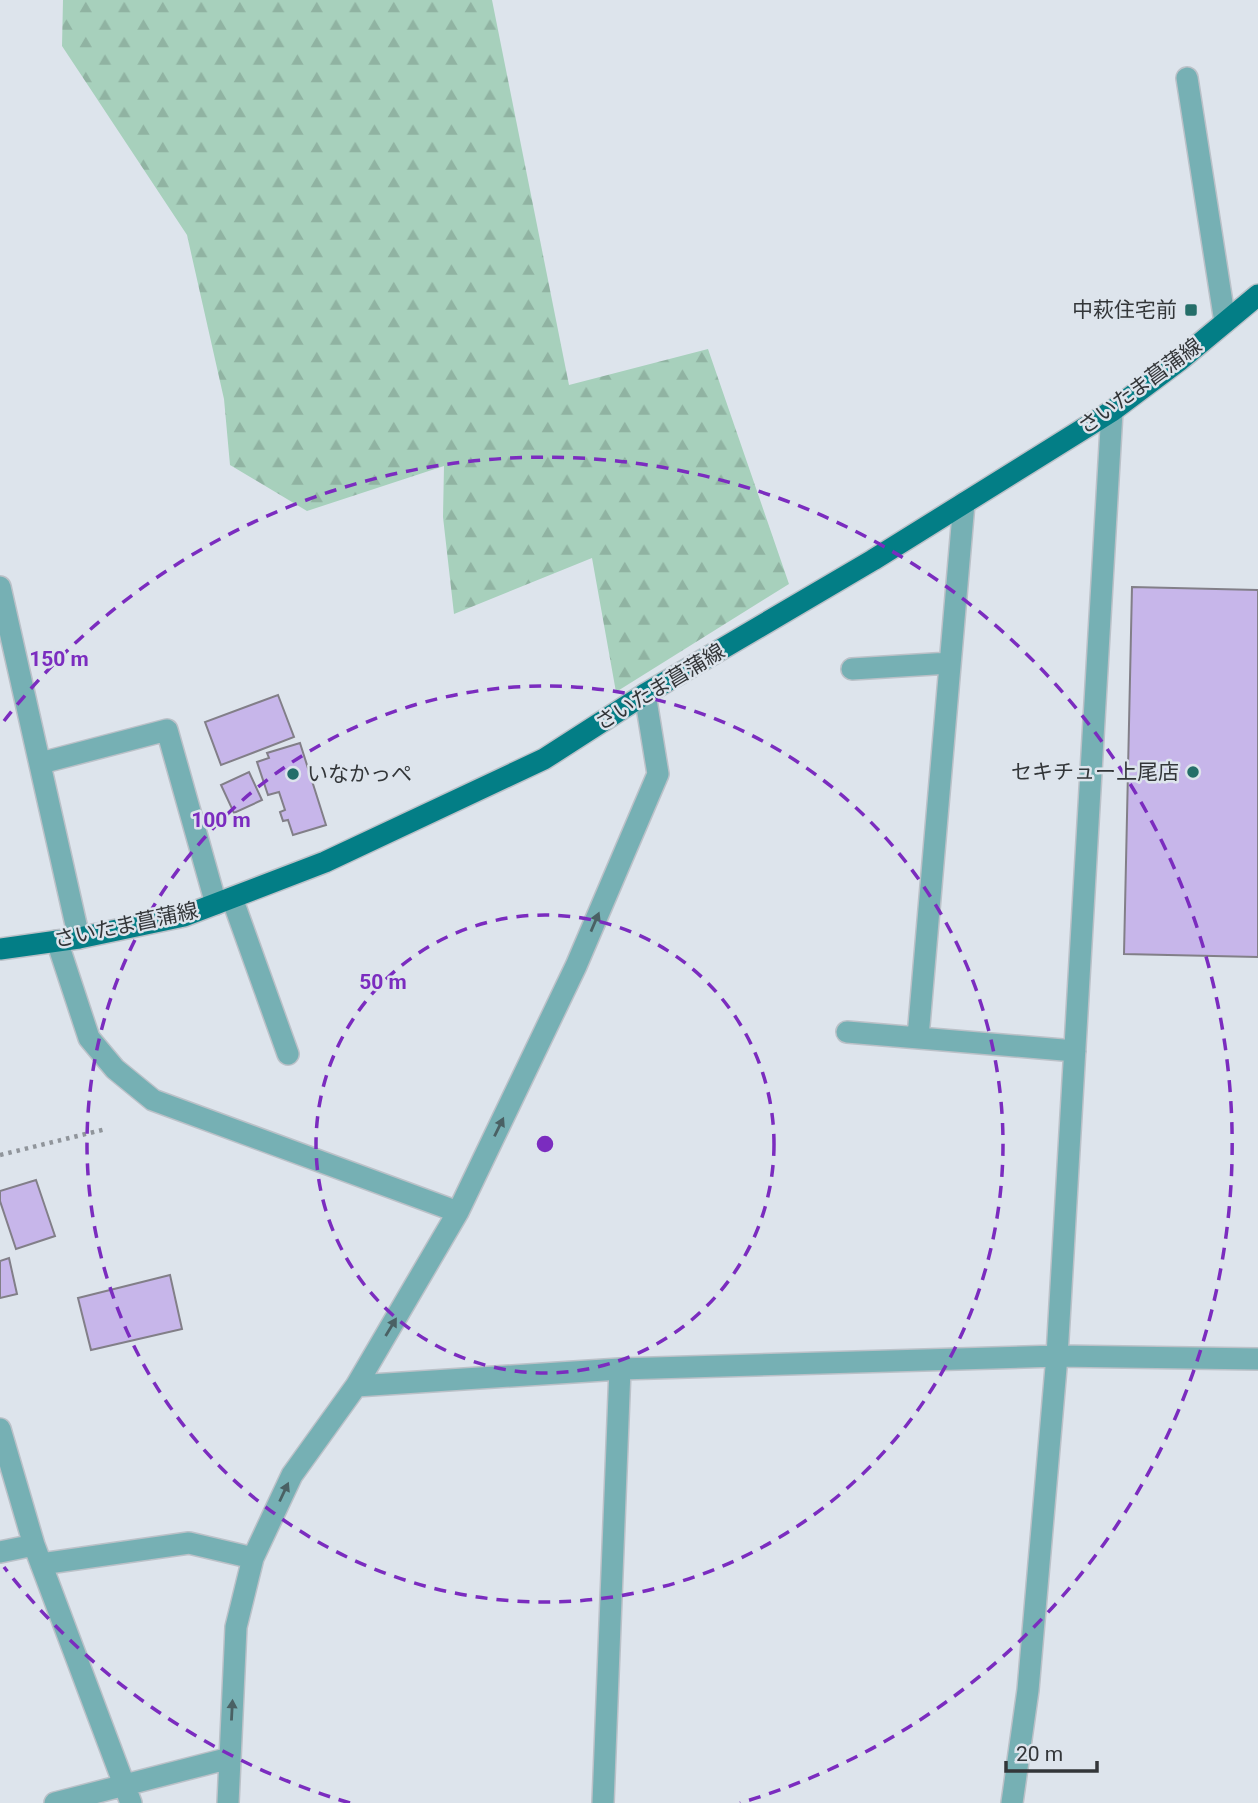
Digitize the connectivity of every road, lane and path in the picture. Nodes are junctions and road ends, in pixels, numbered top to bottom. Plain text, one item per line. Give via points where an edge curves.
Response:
1 (1187, 78) dead end
2 (1258, 295) edge
3 (1225, 322) junction
4 (1112, 411) junction
5 (964, 503) junction
6 (0, 587) edge
7 (950, 663) junction
8 (852, 669) dead end
9 (645, 694) junction
10 (41, 763) junction
11 (224, 901) junction
12 (79, 938) junction
13 (57, 941) junction
14 (0, 949) edge
15 (847, 1032) dead end
16 (918, 1037) junction
17 (1075, 1051) junction
18 (288, 1054) dead end
19 (106, 1129) dead end
20 (0, 1155) edge
21 (458, 1212) junction
22 (1057, 1356) junction
23 (1258, 1359) edge
24 (620, 1369) junction
25 (356, 1386) junction
26 (0, 1429) edge
27 (0, 1552) edge
28 (38, 1554) junction
29 (253, 1558) junction
30 (230, 1758) junction
31 (128, 1794) edge
32 (55, 1803) edge
33 (228, 1803) edge
34 (603, 1803) edge
35 (1012, 1803) edge

1 - 3 street
2 - 3 main road, さいたま菖蒲線
3 - 4 main road, さいたま菖蒲線
4 - 5 main road, さいたま菖蒲線
4 - 17 street
5 - 7 street
5 - 9 main road, さいたま菖蒲線
6 - 10 street
7 - 8 street
7 - 16 street
9 - 11 main road, さいたま菖蒲線 via 544,759 325,862
21 -> 9 street via 576,966 658,774
10 - 11 street via 167,730
10 - 12 street
11 - 12 main road, さいたま菖蒲線 via 184,916
11 - 18 street
12 - 13 main road, さいたま菖蒲線
13 - 14 main road, さいたま菖蒲線
13 - 21 street via 89,1038 115,1069 153,1100
15 - 16 street
16 - 17 street
17 - 22 street
19 - 20 path
25 -> 21 street
22 - 23 street
22 - 24 street
22 - 35 street via 1028,1690
24 - 25 street
24 - 34 street
29 -> 25 street via 292,1475
26 - 28 street
27 - 28 street
28 - 29 street via 189,1544
28 - 31 street
30 -> 29 street via 236,1627
30 - 31 street
30 - 33 street
31 - 32 street

